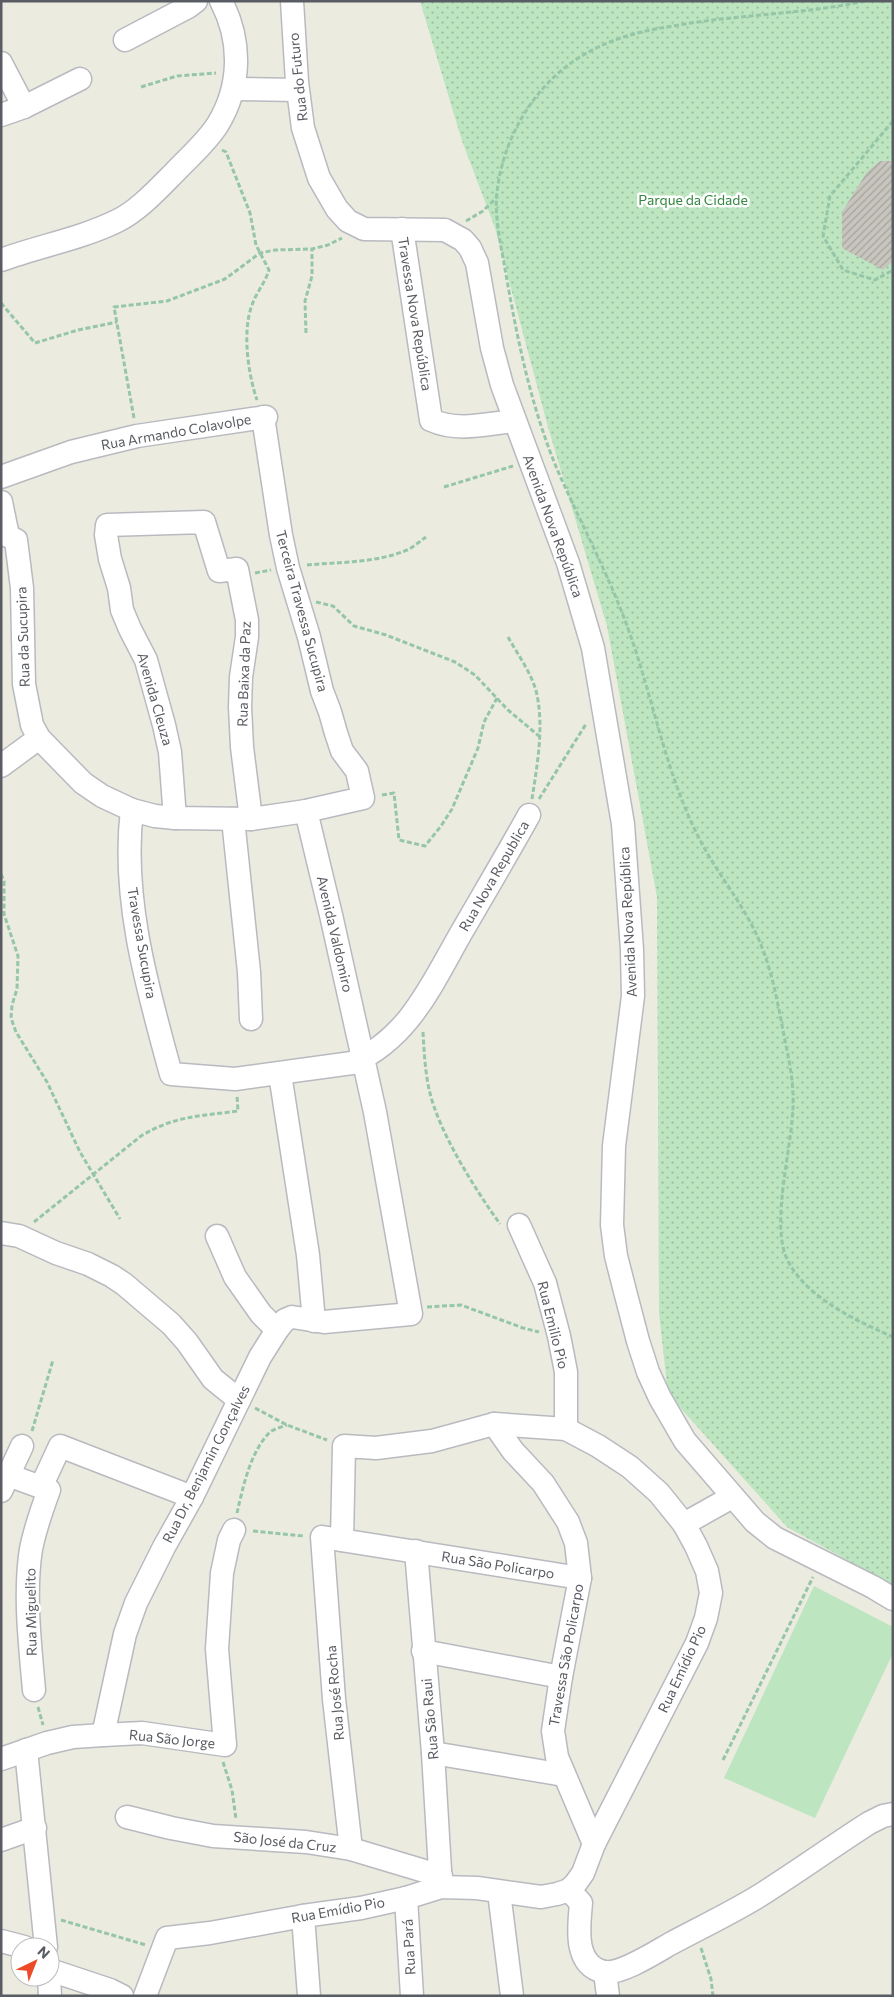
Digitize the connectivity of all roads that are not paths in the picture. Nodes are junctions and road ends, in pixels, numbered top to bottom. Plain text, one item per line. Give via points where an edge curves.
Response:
1 (196, 1) edge
2 (221, 1) edge
3 (292, 1) edge
4 (125, 40) dead end
5 (1, 63) edge
6 (80, 79) dead end
7 (235, 80) junction
8 (298, 90) junction
9 (24, 107) junction
10 (1, 115) edge
11 (356, 226) joint
12 (402, 229) junction
13 (1, 260) edge
14 (264, 417) joint
15 (514, 421) junction
16 (1, 477) edge
17 (1, 502) edge
18 (238, 576) joint
19 (39, 738) junction
20 (1, 766) edge
21 (363, 798) joint
22 (132, 810) junction
23 (306, 811) junction
24 (529, 815) road end
25 (175, 818) junction
26 (242, 819) junction
27 (251, 1019) dead end
28 (364, 1058) junction
29 (171, 1074) joint
30 (280, 1074) junction
31 (512, 1227) road end
32 (10, 1235) edge
33 (217, 1236) dead end
34 (410, 1312) joint
35 (314, 1321) junction
36 (277, 1330) junction
37 (239, 1400) junction
38 (494, 1424) junction
39 (566, 1429) junction
40 (22, 1446) road end
41 (5, 1483) edge
42 (41, 1487) junction
43 (192, 1497) junction
44 (732, 1497) junction
45 (684, 1524) junction
46 (234, 1530) road end
47 (332, 1539) junction
48 (416, 1551) junction
49 (580, 1578) junction
50 (893, 1600) edge
51 (423, 1652) junction
52 (560, 1677) junction
53 (34, 1690) road end
54 (103, 1735) junction
55 (26, 1750) junction
56 (433, 1752) junction
57 (1, 1759) edge
58 (564, 1775) junction
59 (893, 1814) edge
60 (127, 1817) dead end
61 (35, 1828) junction
62 (1, 1840) edge
63 (594, 1844) junction
64 (351, 1849) junction
65 (441, 1881) junction
66 (569, 1890) junction
67 (499, 1892) junction
68 (406, 1898) junction
69 (303, 1916) junction
70 (45, 1937) edge
71 (605, 1972) junction
72 (60, 1974) edge
73 (122, 1996) edge
74 (144, 1996) edge
75 (309, 1996) edge
76 (412, 1996) edge
77 (512, 1996) edge
78 (608, 1996) edge

1 - 4 street
2 - 7 street via 233,30
3 - 8 street, Rua do Futuro
5 - 9 street
6 - 9 street
7 - 8 street
7 - 13 street via 217,125 167,180 138,206 119,220
8 - 11 street, Rua do Futuro via 303,128 319,178 337,209
9 - 10 street
11 - 12 street, Travessa Nova República
12 - 15 street, Avenida Nova República via 445,230 470,248 477,264 495,362
12 - 15 street, Travessa Nova República via 430,420 456,428
14 - 16 street, Rua Armando Colavolpe via 137,436 71,452
14 - 21 street, Terceira Travessa Sucupira via 288,568 322,691 342,751 357,771
15 - 44 street, Avenida Nova República via 568,563 593,648 623,824 633,996 614,1146 612,1225 616,1256 638,1341 660,1398 685,1441
17 - 19 street, Rua da Sucupira via 8,536 16,540 22,588 24,684 32,725
18 - 25 street, Avenida Cleuza via 236,569 218,571 204,522 107,525 110,559 122,610 146,660 164,725 170,752
18 - 26 street, Rua Baixa da Paz via 247,620 240,707
19 - 20 street
19 - 22 street, Rua da Sucupira via 83,783
21 - 23 street, Rua da Sucupira
22 - 25 street, Rua da Sucupira
22 - 29 street, Travessa Sucupira via 129,838 135,916 147,980
23 - 26 street, Rua da Sucupira
23 - 28 street, Avenida Valdomiro
24 - 28 street, Rua Nova Republica via 420,1006 384,1043
25 - 26 street, Rua da Sucupira
26 - 27 street, Rua Baixa da Paz
28 - 30 street, Rua Nova Republica via 343,1065
28 - 34 street, Avenida Valdomiro
29 - 30 street, Rua Nova Republica via 235,1079
30 - 35 street via 308,1255
31 - 39 street, Rua Emilio Pio via 545,1283 566,1372
32 - 37 street via 88,1264 124,1284 171,1324 213,1379
33 - 36 street via 234,1277
34 - 35 street, Rua Dr, Benjamin Gonçalves
35 - 36 street, Rua Dr, Benjamin Gonçalves via 292,1317
36 - 37 street, Rua Dr, Benjamin Gonçalves
37 - 43 street, Rua Dr, Benjamin Gonçalves
38 - 39 street
38 - 47 street, Rua José Rocha via 432,1441 376,1448 344,1446
38 - 49 street, Travessa São Policarpo via 543,1484 568,1522 576,1543
39 - 45 street, Rua Emídio Pio via 630,1467
40 - 41 street
41 - 42 street
42 - 43 street via 60,1446
42 - 53 street, Rua Miguelito via 49,1490 36,1528 29,1568
43 - 54 street, Rua Dr, Benjamin Gonçalves via 136,1603 125,1634
44 - 45 street
44 - 50 street, Avenida Nova República via 775,1538
45 - 63 street, Rua Emídio Pio via 707,1571 711,1593 706,1618 697,1643
46 - 54 street, Rua São Jorge via 222,1573 217,1649 220,1744 142,1733
47 - 48 street, Rua São Policarpo
47 - 64 street, Rua José Rocha via 334,1699
48 - 49 street, Rua São Policarpo
48 - 51 street, Rua São Raui
49 - 52 street, Travessa São Policarpo
51 - 52 street
51 - 56 street, Rua São Raui
52 - 58 street, Travessa São Policarpo via 553,1731
54 - 55 street, Rua São Jorge via 73,1737
55 - 57 street, Rua São Jorge
55 - 61 street
56 - 58 street
56 - 65 street, Rua São Raui
58 - 63 street, Travessa São Policarpo
59 - 71 street via 869,1823 753,1900 639,1961 615,1972
60 - 64 street, São José da Cruz via 213,1836 306,1842
61 - 62 street
61 - 70 street
63 - 66 street, Rua Emídio Pio via 583,1873
64 - 65 street, São José da Cruz
65 - 67 street, Rua Emídio Pio
65 - 68 street, Rua Emídio Pio
66 - 67 street, Rua Emídio Pio via 541,1897
66 - 71 street via 581,1903 581,1949 594,1968
67 - 77 street
68 - 69 street, Rua Emídio Pio
68 - 76 street, Rua Pará
69 - 74 street, Rua Emídio Pio via 167,1938
69 - 75 street
71 - 78 street
72 - 73 street

